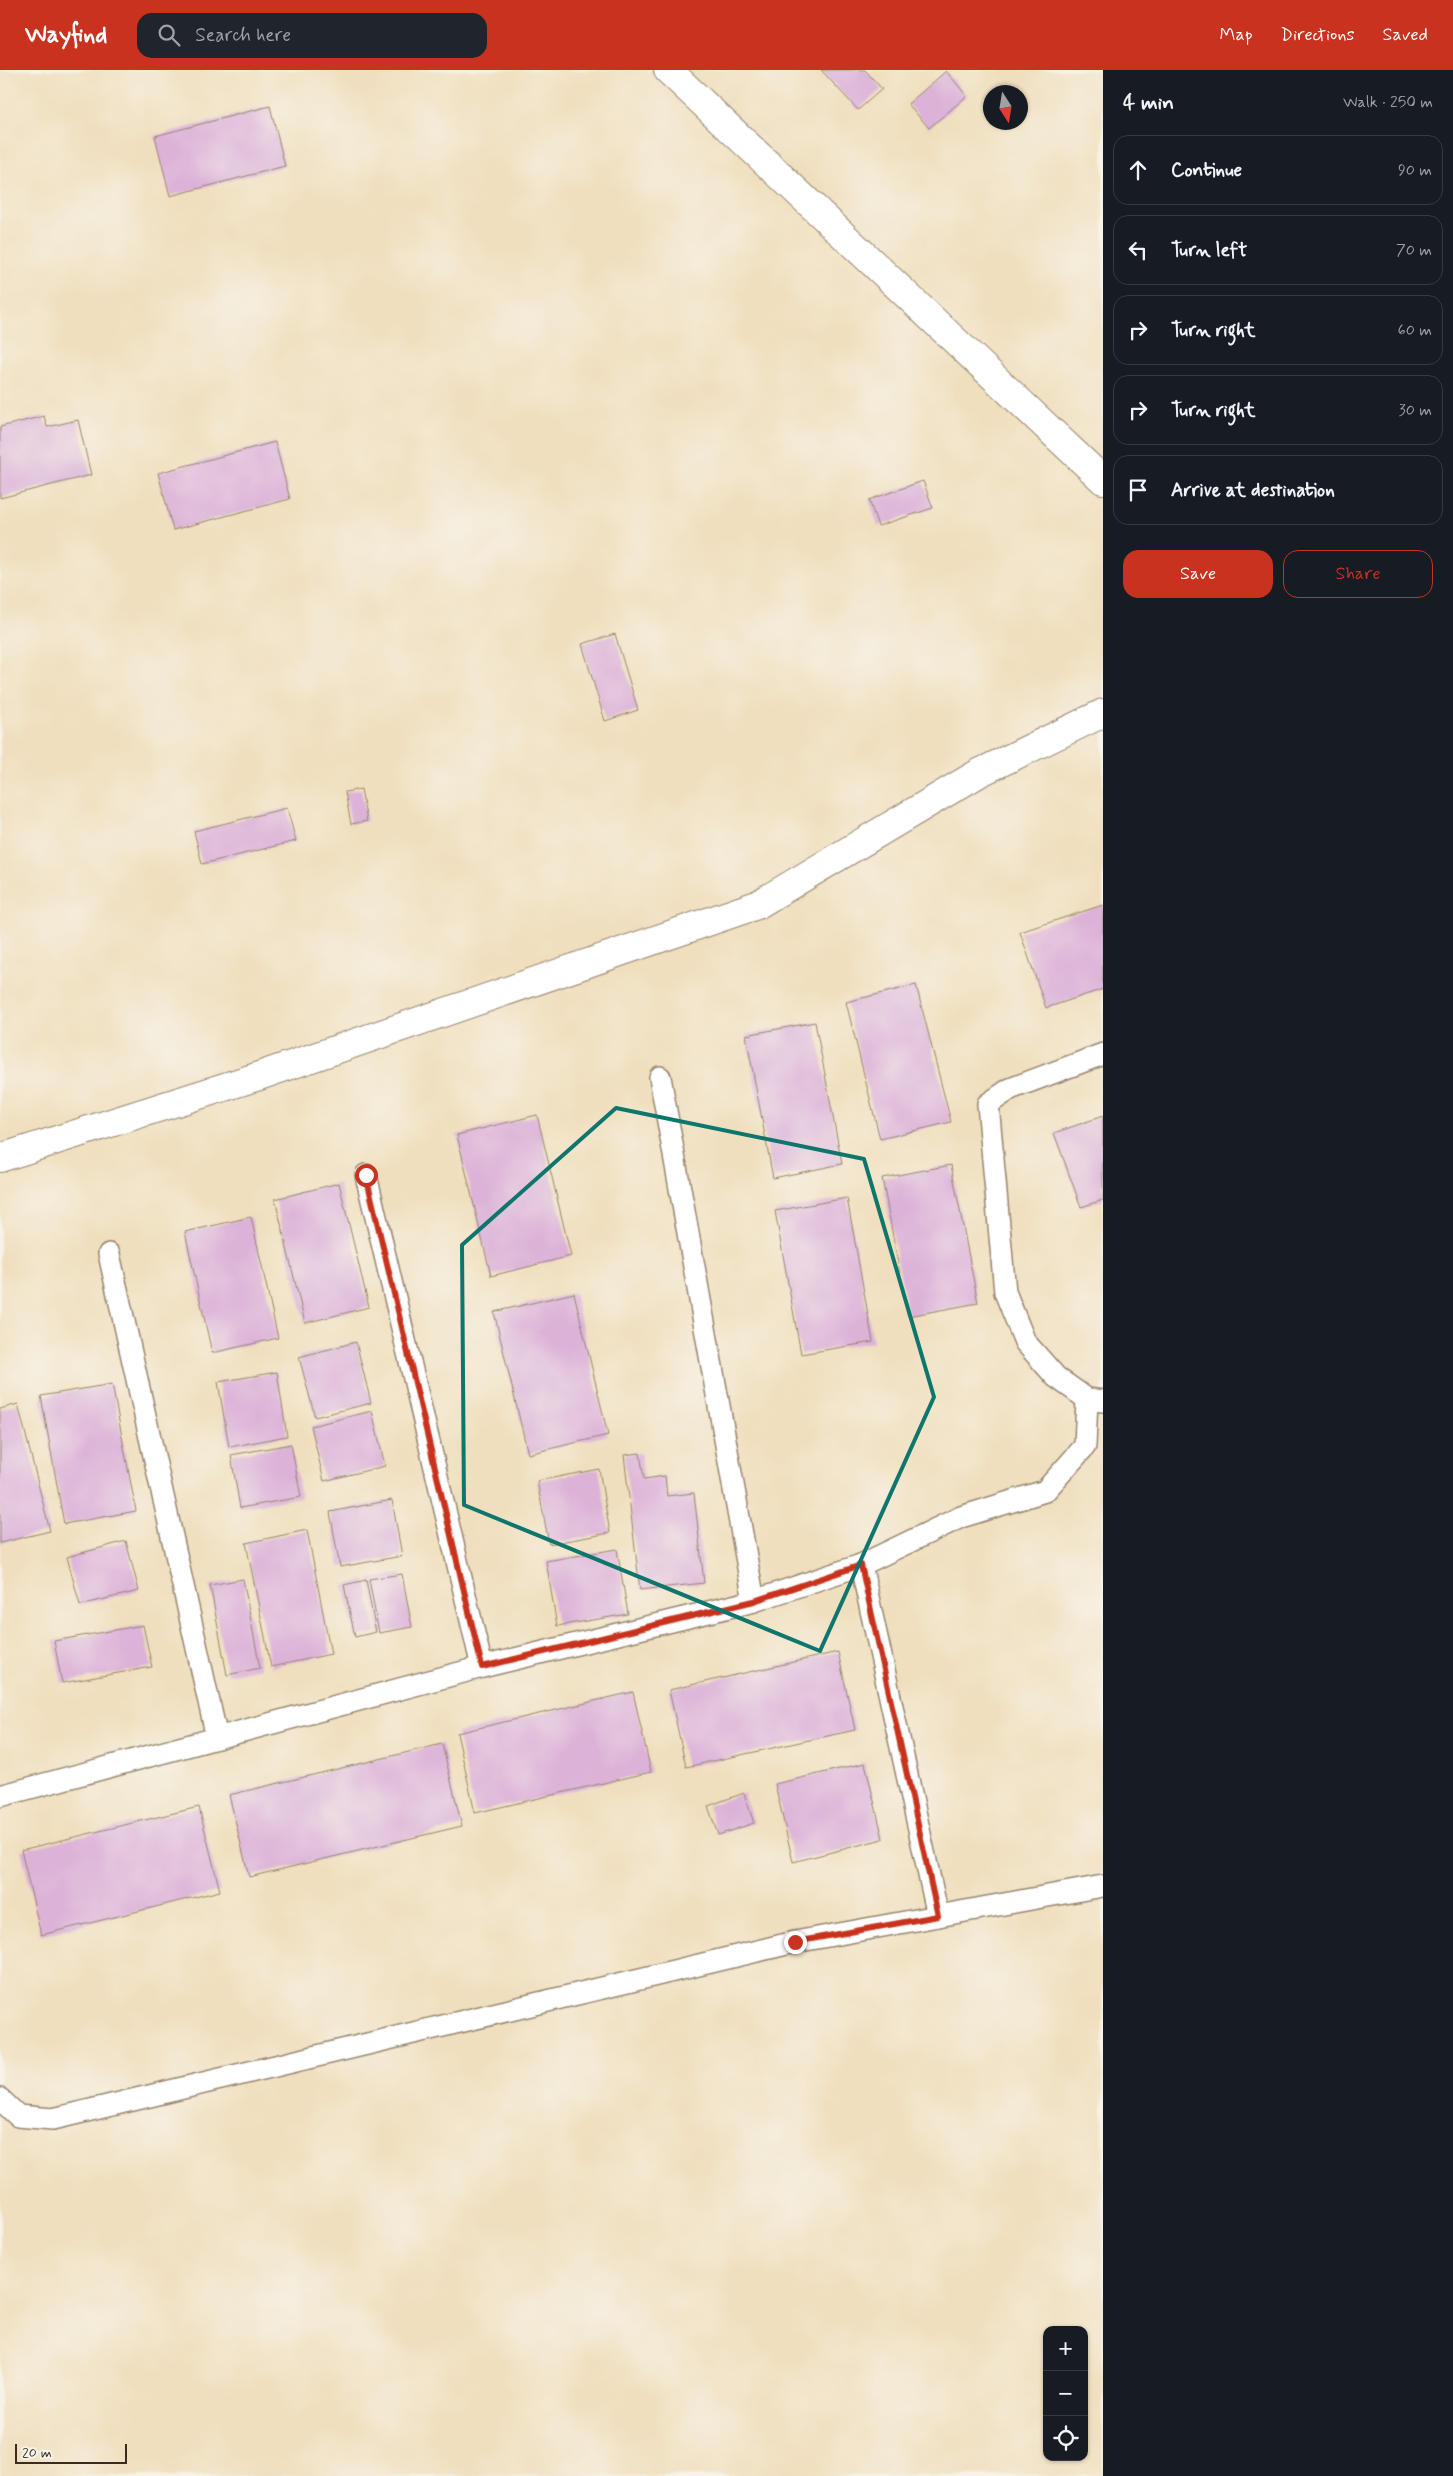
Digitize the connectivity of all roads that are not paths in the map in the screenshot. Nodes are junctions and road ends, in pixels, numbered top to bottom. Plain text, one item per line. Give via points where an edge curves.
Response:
1 (668, 70) edge
2 (1103, 480) edge
3 (1103, 713) edge
4 (1103, 1054) edge
5 (660, 1077) dead end
6 (0, 1158) edge
7 (366, 1175) dead end
8 (110, 1254) dead end
9 (1095, 1400) edge
10 (861, 1565) junction
11 (754, 1601) junction
12 (482, 1667) junction
13 (217, 1738) junction
14 (0, 1796) edge
15 (1103, 1886) edge
16 (938, 1916) junction
17 (0, 2099) edge

1 - 2 street
3 - 6 street via 979,773 757,905 256,1077
4 - 9 lane via 1010,1089 988,1104 1005,1292 1025,1342 1056,1377
5 - 11 lane
7 - 12 lane
8 - 13 lane
9 - 10 lane via 1085,1446 1045,1491 961,1517
10 - 11 lane
10 - 16 lane
11 - 12 lane
12 - 13 lane
13 - 14 lane
15 - 16 lane
16 - 17 lane via 795,1942 53,2119 18,2116

